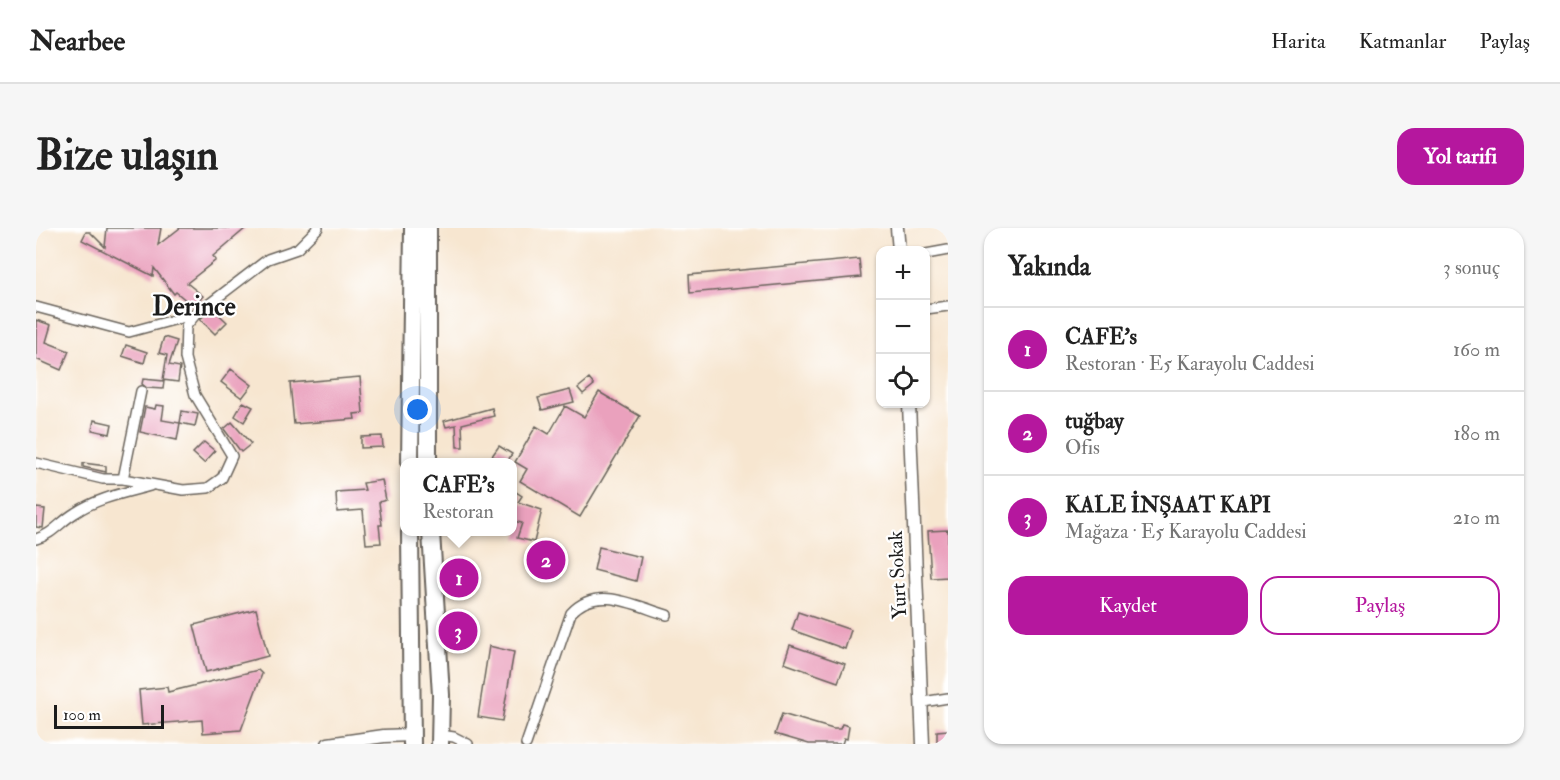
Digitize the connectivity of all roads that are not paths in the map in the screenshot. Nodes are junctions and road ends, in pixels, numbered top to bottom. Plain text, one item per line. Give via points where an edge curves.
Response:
1 (318, 228) edge
2 (413, 228) edge
3 (428, 228) edge
4 (897, 228) edge
5 (899, 246) edge
6 (948, 250) edge
7 (930, 253) edge
8 (948, 306) edge
9 (36, 307) edge
10 (930, 308) edge
11 (196, 314) junction
12 (141, 392) dead end
13 (909, 408) edge
14 (410, 458) edge
15 (428, 458) edge
16 (36, 463) edge
17 (123, 478) junction
18 (153, 485) junction
19 (410, 536) edge
20 (431, 536) edge
21 (36, 539) edge
22 (667, 615) dead end
23 (948, 698) edge
24 (923, 702) junction
25 (412, 738) edge
26 (439, 738) edge
27 (328, 744) edge
28 (468, 744) edge
29 (526, 744) edge
30 (923, 744) edge

1 - 11 street via 297,249 268,259
2 - 14 highway
3 - 15 highway
4 - 5 street
6 - 7 street
8 - 10 street
9 - 11 street via 129,332
11 - 18 street via 186,326 185,358 195,395 232,456 231,461 222,478 208,488 183,490
12 - 17 street
13 - 24 street, Yurt Sokak
16 - 17 street via 103,479
17 - 18 street
18 - 21 street via 103,499 74,513 49,535
19 - 25 highway
20 - 26 highway
22 - 29 street via 607,597 589,600 575,609
23 - 24 street
24 - 30 street, Yurt Sokak
25 - 26 highway via 417,720 426,718 435,721
25 - 27 street via 384,736
26 - 28 street

